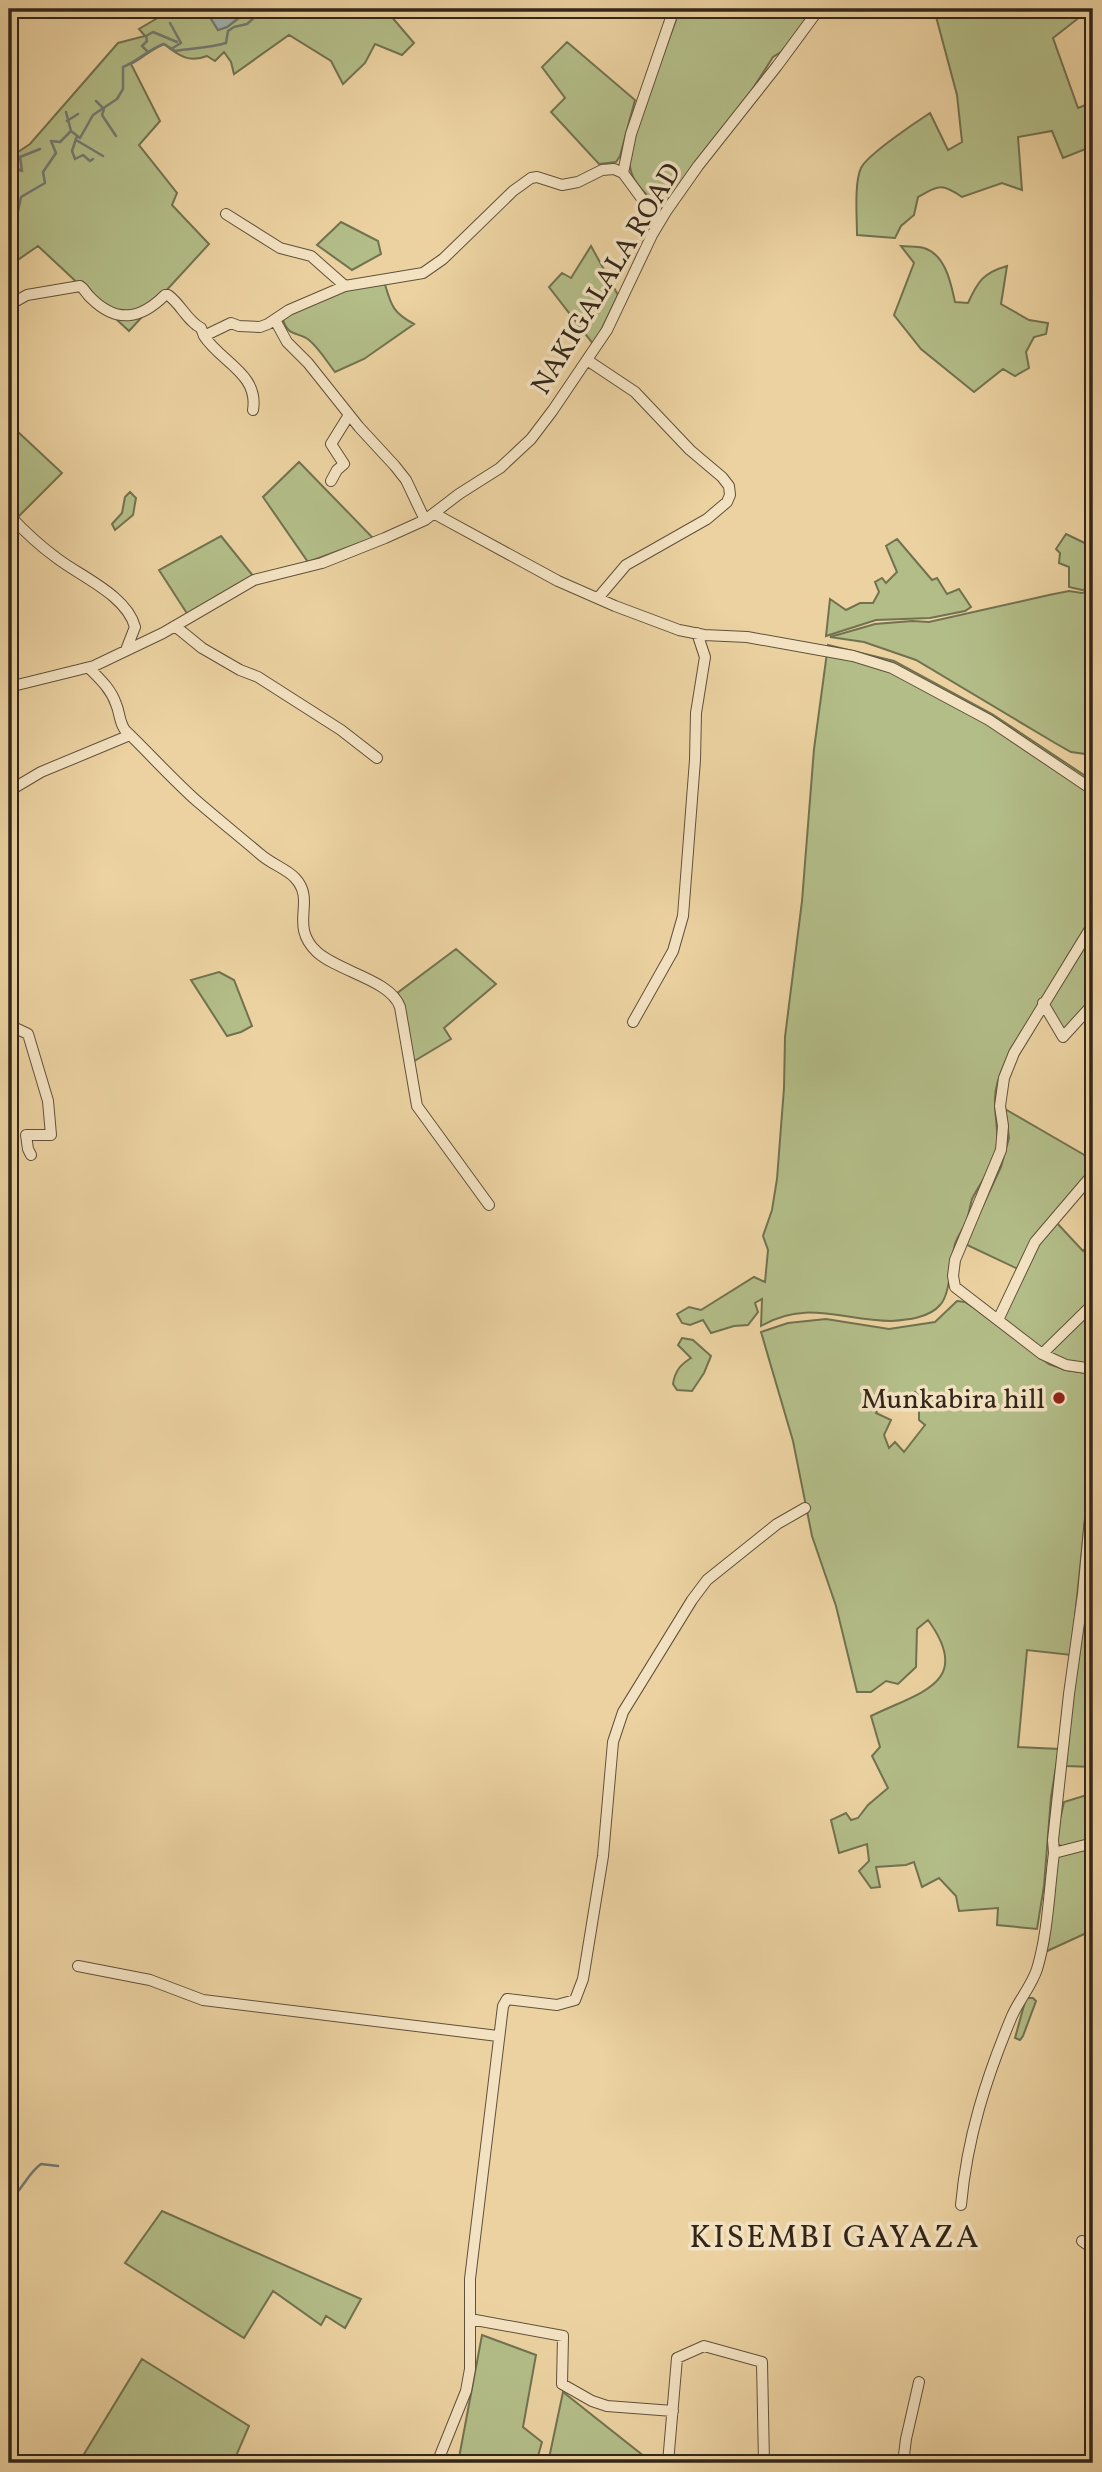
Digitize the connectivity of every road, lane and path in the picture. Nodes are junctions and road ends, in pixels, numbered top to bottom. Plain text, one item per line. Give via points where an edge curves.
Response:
1 (15, 9) edge
2 (674, 9) edge
3 (819, 9) edge
4 (9, 13) edge
5 (623, 173) junction
6 (226, 214) dead end
7 (659, 222) junction
8 (345, 286) junction
9 (9, 304) edge
10 (275, 320) junction
11 (204, 336) junction
12 (587, 360) junction
13 (253, 411) dead end
14 (349, 415) junction
15 (9, 430) edge
16 (9, 447) edge
17 (331, 481) dead end
18 (435, 514) junction
19 (9, 515) edge
20 (425, 520) junction
21 (598, 598) junction
22 (174, 626) junction
23 (135, 627) junction
24 (697, 633) junction
25 (152, 638) junction
26 (126, 650) junction
27 (89, 668) junction
28 (9, 687) edge
29 (130, 734) junction
30 (377, 758) dead end
31 (1093, 790) edge
32 (9, 791) edge
33 (1093, 924) edge
34 (1043, 1003) junction
35 (1093, 1004) edge
36 (632, 1023) dead end
37 (9, 1025) edge
38 (31, 1155) dead end
39 (1093, 1174) edge
40 (489, 1205) dead end
41 (1093, 1304) edge
42 (998, 1320) junction
43 (1042, 1354) junction
44 (1093, 1369) edge
45 (1093, 1486) edge
46 (805, 1508) dead end
47 (1093, 1843) edge
48 (1054, 1853) junction
49 (78, 1966) dead end
50 (498, 2036) junction
51 (961, 2205) dead end
52 (1082, 2241) dead end
53 (1093, 2249) edge
54 (470, 2319) junction
55 (919, 2382) dead end
56 (673, 2412) junction
57 (437, 2463) edge
58 (668, 2463) edge
59 (764, 2463) edge
60 (903, 2463) edge

1 - 4 street
2 - 5 street via 631,134
3 - 7 street, NAKIGALALA ROAD
5 - 7 street
5 - 8 street via 602,170 562,185 531,178 423,273
6 - 8 street via 280,248 311,256
7 - 12 street, NAKIGALALA ROAD via 607,330
8 - 10 street
9 - 11 street via 27,295 80,286 103,308 125,317 145,311 165,295 174,299
10 - 11 street via 260,327 231,323
10 - 14 street via 287,342
11 - 13 street via 252,388
12 - 18 street, NAKIGALALA ROAD via 531,439 500,468
12 - 21 street via 635,392 722,477 730,495 707,519 626,565
14 - 17 street via 332,439 344,464
14 - 20 street via 406,480
15 - 16 street
18 - 20 street, NAKIGALALA ROAD
18 - 21 street via 532,568
19 - 23 street via 42,547 108,593 131,616
20 - 22 street, NAKIGALALA ROAD via 322,564 254,580
21 - 24 street
22 - 25 street, NAKIGALALA ROAD
22 - 30 street via 202,648 341,730
23 - 25 street
23 - 26 street
24 - 31 street via 853,656 892,668 989,720
24 - 36 street via 705,657 696,713 682,916 673,951
25 - 26 street, NAKIGALALA ROAD
26 - 27 street, NAKIGALALA ROAD
27 - 28 street, NAKIGALALA ROAD
27 - 29 street via 112,695 120,723
29 - 32 street via 41,772
29 - 40 street via 197,801 272,865 295,878 304,895 303,932 316,951 394,995 417,1106
33 - 34 street
34 - 35 street via 1063,1037
34 - 42 street via 1004,1078 1001,1150 955,1260 955,1287
37 - 38 street via 28,1034 48,1101 51,1135 26,1135
39 - 42 street via 1035,1242
41 - 43 street
42 - 43 street
43 - 44 street via 1066,1365
45 - 48 street
46 - 50 street via 777,1524 707,1580 623,1713 613,1742 603,1856 583,1979 575,2000 557,2006 507,1999
47 - 48 street
48 - 51 street via 1040,1960 984,2086 964,2169
49 - 50 street via 150,1980 203,2000
50 - 54 street via 470,2278
52 - 53 street
54 - 56 street via 563,2336 562,2384 592,2401
54 - 57 street via 466,2391
55 - 60 street
56 - 58 street
56 - 59 street via 677,2358 704,2346 762,2362

